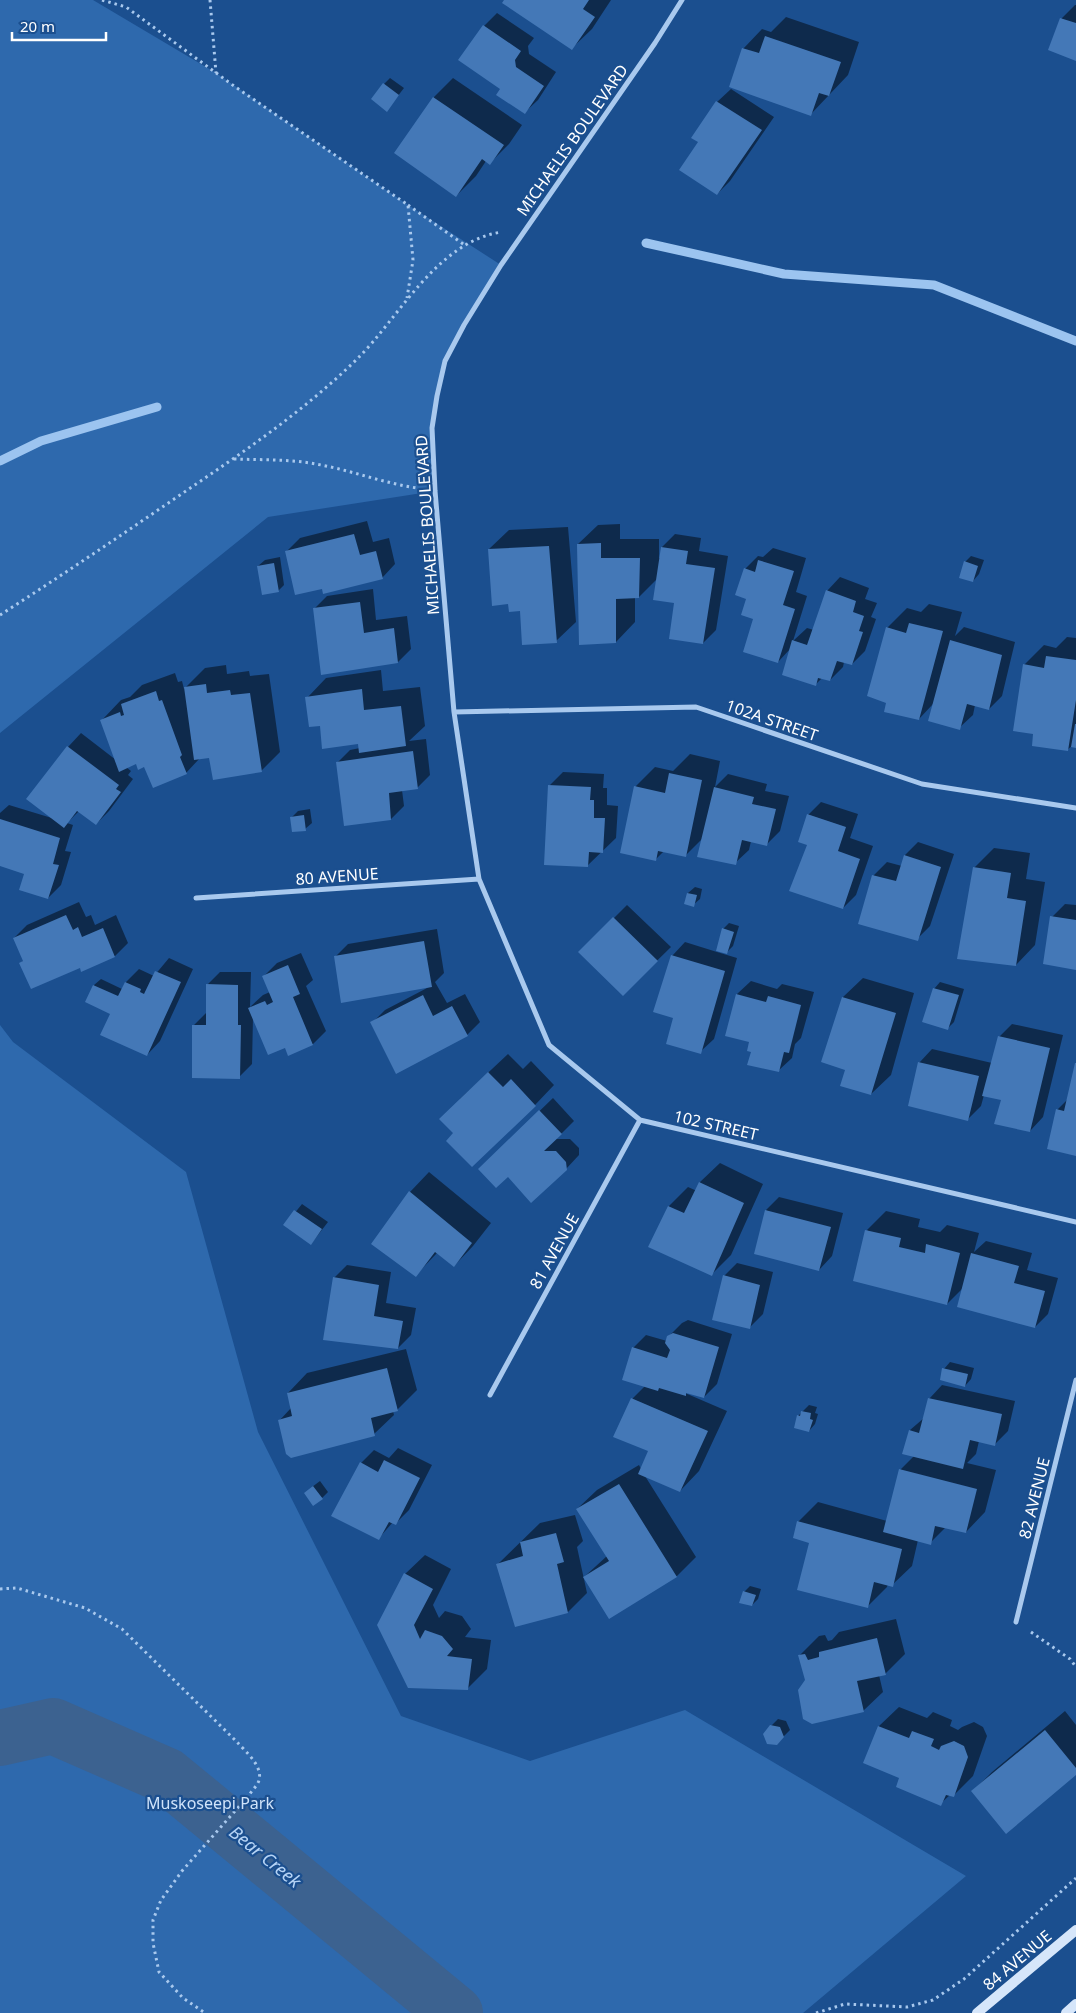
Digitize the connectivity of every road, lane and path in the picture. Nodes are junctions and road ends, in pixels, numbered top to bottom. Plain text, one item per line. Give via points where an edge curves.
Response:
1 (102, 0) edge
2 (210, 0) edge
3 (682, 0) edge
4 (216, 73) junction
5 (408, 204) junction
6 (526, 228) junction
7 (466, 246) junction
8 (407, 299) junction
9 (234, 459) junction
10 (435, 491) junction
11 (0, 615) edge
12 (454, 712) junction
13 (1076, 808) edge
14 (479, 879) junction
15 (196, 898) dead end
16 (640, 1120) junction
17 (1076, 1222) edge
18 (1076, 1380) edge
19 (490, 1395) dead end
20 (0, 1589) edge
21 (1016, 1622) joint
22 (1076, 1667) edge
23 (1076, 1878) edge
24 (1076, 1930) edge
25 (1076, 2004) edge
26 (205, 2013) edge
27 (816, 2013) edge
28 (977, 2013) edge
29 (1066, 2013) edge

1 - 4 path via 126,7
2 - 4 path
3 - 6 street, MICHAELIS BOULEVARD
4 - 5 path
5 - 7 path
5 - 8 path via 413,260
6 - 7 path via 489,234
6 - 10 street, MICHAELIS BOULEVARD via 445,361 432,428
7 - 8 path via 434,269
8 - 9 path via 358,358 330,384
9 - 10 path via 314,464 359,473 391,484
9 - 11 path
10 - 12 street, MICHAELIS BOULEVARD
12 - 13 street, 102A STREET via 696,707 922,784
12 - 14 street, MICHAELIS BOULEVARD
14 - 15 street, 80 AVENUE
14 - 16 street, 102 STREET via 550,1045
16 - 17 street, 102 STREET
16 - 19 street, 81 AVENUE
18 - 21 street, 82 AVENUE
20 - 26 path via 17,1588 85,1608 122,1629 237,1742 260,1771 259,1781 250,1794 182,1871 153,1920 153,1943 159,1972 183,1998
21 - 22 path via 1070,1659
23 - 27 path via 964,1979 933,2000 907,2007 845,2004
24 - 28 main road, 84 AVENUE
25 - 29 main road

